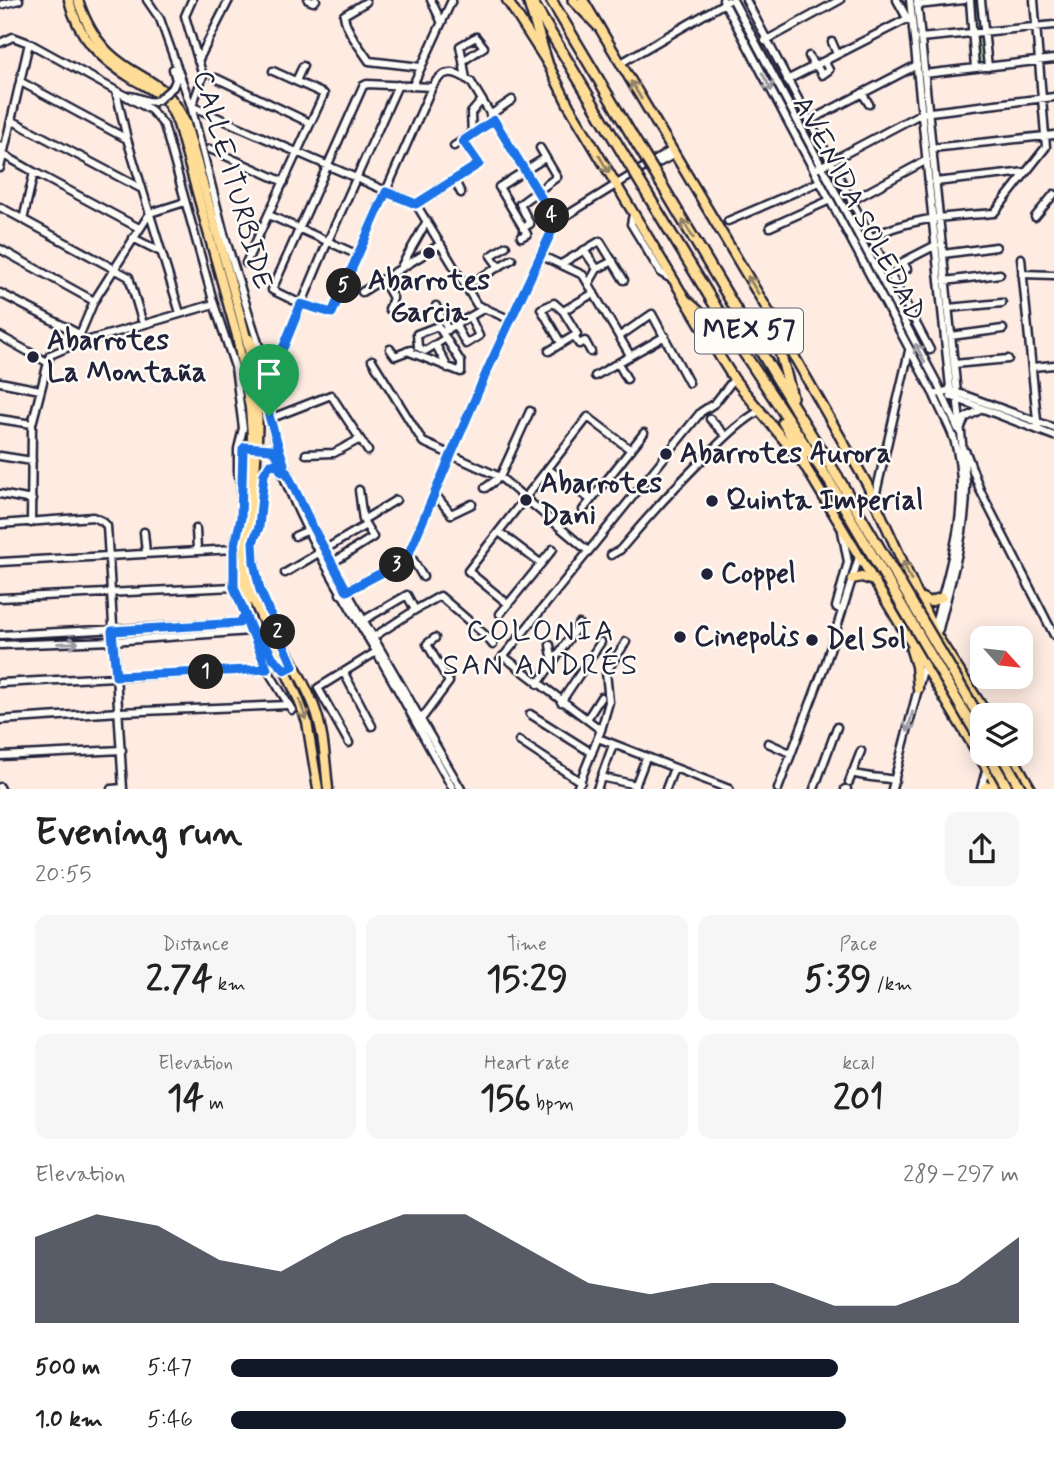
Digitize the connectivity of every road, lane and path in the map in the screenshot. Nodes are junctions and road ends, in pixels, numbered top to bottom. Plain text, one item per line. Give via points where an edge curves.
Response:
1 (19, 0) edge
2 (69, 0) edge
3 (78, 0) edge
4 (147, 0) edge
5 (192, 0) edge
6 (229, 0) edge
7 (431, 0) edge
8 (452, 0) edge
9 (507, 0) edge
10 (529, 0) edge
11 (551, 0) edge
12 (573, 0) edge
13 (583, 0) edge
14 (710, 0) edge
15 (746, 0) edge
16 (840, 0) edge
17 (897, 0) edge
18 (910, 0) edge
19 (967, 0) edge
20 (981, 0) edge
21 (1034, 0) edge
22 (728, 1) edge
23 (366, 2) dead end
24 (917, 2) edge
25 (0, 5) edge
26 (715, 9) junction
27 (907, 19) junction
28 (441, 21) junction
29 (1054, 25) edge
30 (598, 26) junction
31 (1036, 27) junction
32 (914, 31) junction
33 (984, 32) junction
34 (972, 33) junction
35 (920, 38) junction
36 (767, 40) junction
37 (832, 42) dead end
38 (0, 43) edge
39 (29, 43) junction
40 (757, 45) junction
41 (750, 50) junction
42 (172, 54) junction
43 (837, 54) junction
44 (809, 56) dead end
45 (1054, 59) edge
46 (198, 61) junction
47 (463, 61) junction
48 (824, 61) junction
49 (1040, 61) junction
50 (547, 62) junction
51 (621, 63) junction
52 (917, 65) junction
53 (303, 66) dead end
54 (815, 66) junction
55 (421, 67) junction
56 (988, 67) junction
57 (975, 68) junction
58 (273, 71) dead end
59 (924, 74) junction
60 (216, 78) dead end
61 (466, 79) junction
62 (787, 80) junction
63 (296, 81) junction
64 (21, 82) junction
65 (398, 85) junction
66 (413, 85) junction
67 (432, 87) junction
68 (116, 91) junction
69 (863, 93) junction
70 (127, 96) junction
71 (1054, 97) edge
72 (1043, 99) junction
73 (482, 100) junction
74 (512, 100) dead end
75 (869, 104) dead end
76 (191, 106) junction
77 (925, 113) junction
78 (492, 117) junction
79 (11, 120) junction
80 (809, 121) junction
81 (310, 123) junction
82 (472, 135) junction
83 (1050, 136) edge
84 (127, 139) junction
85 (463, 141) junction
86 (0, 146) edge
87 (454, 146) dead end
88 (1046, 147) junction
89 (540, 148) dead end
90 (932, 148) junction
91 (210, 149) dead end
92 (297, 152) junction
93 (674, 152) junction
94 (1054, 153) edge
95 (4, 155) junction
96 (545, 158) junction
97 (927, 160) junction
98 (830, 162) junction
99 (327, 165) junction
100 (821, 167) junction
101 (0, 168) edge
102 (813, 170) junction
103 (34, 172) junction
104 (525, 172) junction
105 (1026, 172) junction
106 (356, 178) junction
107 (454, 179) junction
108 (284, 181) junction
109 (820, 182) junction
110 (935, 182) junction
111 (614, 186) junction
112 (142, 188) junction
113 (537, 191) junction
114 (386, 192) junction
115 (461, 193) dead end
116 (1054, 194) edge
117 (830, 201) junction
118 (851, 201) junction
119 (185, 202) junction
120 (416, 204) junction
121 (0, 207) edge
122 (150, 213) junction
123 (269, 215) junction
124 (1035, 217) dead end
125 (936, 218) junction
126 (23, 220) junction
127 (427, 221) junction
128 (728, 221) dead end
129 (556, 222) junction
130 (770, 227) dead end
131 (139, 228) junction
132 (300, 229) junction
133 (133, 238) junction
134 (870, 238) junction
135 (327, 241) junction
136 (441, 244) junction
137 (858, 245) junction
138 (936, 245) junction
139 (506, 246) dead end
140 (996, 247) dead end
141 (0, 249) edge
142 (584, 250) junction
143 (161, 252) junction
144 (943, 254) junction
145 (358, 255) junction
146 (540, 256) junction
147 (1021, 258) dead end
148 (512, 259) dead end
149 (613, 261) junction
150 (246, 263) dead end
151 (561, 264) junction
152 (401, 266) junction
153 (499, 267) junction
154 (114, 268) junction
155 (597, 269) junction
156 (907, 269) dead end
157 (1000, 274) dead end
158 (1022, 274) junction
159 (1054, 275) edge
160 (383, 280) junction
161 (624, 280) dead end
162 (946, 281) junction
163 (589, 283) junction
164 (466, 286) junction
165 (362, 292) dead end
166 (0, 293) edge
167 (594, 293) junction
168 (94, 301) junction
169 (688, 302) junction
170 (1002, 303) dead end
171 (214, 304) junction
172 (301, 304) junction
173 (436, 306) dead end
174 (485, 308) junction
175 (389, 309) dead end
176 (948, 309) junction
177 (563, 311) junction
178 (909, 311) junction
179 (180, 313) junction
180 (771, 314) junction
181 (901, 316) junction
182 (470, 317) junction
183 (511, 320) junction
184 (143, 324) junction
185 (456, 326) junction
186 (1003, 329) dead end
187 (244, 331) junction
188 (445, 333) junction
189 (79, 334) junction
190 (0, 336) edge
191 (574, 336) junction
192 (620, 336) junction
193 (665, 336) junction
194 (951, 336) junction
195 (561, 343) junction
196 (76, 344) junction
197 (436, 345) junction
198 (418, 347) junction
199 (450, 347) junction
200 (390, 349) dead end
201 (741, 350) junction
202 (930, 350) dead end
203 (407, 351) junction
204 (549, 351) dead end
205 (909, 351) junction
206 (591, 352) dead end
207 (440, 354) junction
208 (630, 355) junction
209 (1007, 359) dead end
210 (372, 360) dead end
211 (47, 362) junction
212 (618, 363) junction
213 (954, 364) junction
214 (1054, 365) edge
215 (1032, 367) junction
216 (449, 368) junction
217 (267, 372) junction
218 (757, 374) junction
219 (595, 376) dead end
220 (627, 379) dead end
221 (734, 379) junction
222 (0, 382) edge
223 (689, 383) dead end
224 (40, 390) junction
225 (946, 396) junction
226 (752, 400) junction
227 (794, 409) junction
228 (983, 409) junction
229 (761, 410) junction
230 (530, 411) dead end
231 (269, 416) junction
232 (0, 419) edge
233 (710, 419) dead end
234 (743, 421) junction
235 (1038, 422) junction
236 (32, 424) junction
237 (1054, 428) edge
238 (1038, 430) junction
239 (644, 433) dead end
240 (726, 436) junction
241 (1054, 436) edge
242 (957, 437) junction
243 (360, 439) junction
244 (631, 450) junction
245 (368, 451) dead end
246 (306, 454) dead end
247 (452, 454) junction
248 (0, 456) edge
249 (32, 461) junction
250 (805, 466) junction
251 (284, 469) junction
252 (548, 469) junction
253 (500, 477) junction
254 (833, 478) junction
255 (878, 481) junction
256 (241, 482) junction
257 (867, 484) junction
258 (966, 486) junction
259 (485, 488) dead end
260 (359, 490) dead end
261 (980, 491) junction
262 (0, 494) edge
263 (434, 494) junction
264 (525, 497) junction
265 (875, 497) junction
266 (32, 500) junction
267 (397, 500) dead end
268 (591, 500) junction
269 (472, 504) dead end
270 (583, 510) dead end
271 (364, 522) junction
272 (32, 523) junction
273 (0, 524) edge
274 (842, 528) junction
275 (196, 529) dead end
276 (310, 529) junction
277 (144, 532) dead end
278 (499, 532) junction
279 (295, 536) dead end
280 (253, 542) junction
281 (239, 548) junction
282 (553, 549) dead end
283 (197, 550) junction
284 (588, 551) junction
285 (146, 553) junction
286 (322, 553) junction
287 (409, 553) junction
288 (110, 555) junction
289 (611, 555) dead end
290 (859, 557) junction
291 (0, 562) edge
292 (540, 564) junction
293 (329, 566) junction
294 (285, 573) dead end
295 (423, 577) dead end
296 (852, 579) junction
297 (876, 582) junction
298 (234, 587) junction
299 (343, 592) junction
300 (112, 593) junction
301 (883, 594) junction
302 (918, 596) junction
303 (942, 597) junction
304 (0, 598) edge
305 (507, 603) junction
306 (923, 607) junction
307 (839, 609) junction
308 (415, 610) junction
309 (500, 614) dead end
310 (245, 617) junction
311 (365, 620) junction
312 (579, 624) dead end
313 (112, 631) junction
314 (250, 631) junction
315 (935, 633) junction
316 (0, 635) edge
317 (1054, 635) edge
318 (374, 636) junction
319 (907, 637) junction
320 (435, 638) dead end
321 (113, 641) junction
322 (601, 642) dead end
323 (626, 642) dead end
324 (932, 644) junction
325 (942, 644) junction
326 (0, 645) edge
327 (493, 645) dead end
328 (550, 645) dead end
329 (376, 652) junction
330 (553, 662) junction
331 (954, 663) junction
332 (924, 665) junction
333 (289, 668) junction
334 (267, 669) junction
335 (344, 673) junction
336 (116, 676) junction
337 (934, 681) junction
338 (0, 683) edge
339 (538, 684) junction
340 (918, 689) junction
341 (601, 698) dead end
342 (561, 702) junction
343 (970, 703) edge
344 (980, 703) edge
345 (119, 712) junction
346 (530, 714) dead end
347 (422, 719) junction
348 (587, 719) junction
349 (0, 720) edge
350 (970, 721) edge
351 (372, 726) dead end
352 (416, 726) junction
353 (837, 727) dead end
354 (601, 730) junction
355 (597, 740) junction
356 (970, 740) edge
357 (519, 741) dead end
358 (349, 743) dead end
359 (768, 743) dead end
360 (612, 746) junction
361 (122, 750) junction
362 (862, 751) dead end
363 (790, 752) junction
364 (592, 753) junction
365 (0, 756) edge
366 (646, 758) junction
367 (996, 766) edge
368 (1008, 766) edge
369 (1018, 766) edge
370 (674, 768) junction
371 (986, 768) joint
372 (852, 773) junction
373 (1023, 775) junction
374 (601, 778) junction
375 (895, 780) junction
376 (579, 786) edge
377 (635, 787) edge
378 (847, 787) edge
379 (999, 788) edge
380 (111, 789) edge
381 (123, 789) edge
382 (318, 789) edge
383 (328, 789) edge
384 (453, 789) edge
385 (461, 789) edge
386 (597, 789) edge
387 (666, 789) edge
388 (729, 789) edge
389 (778, 789) edge
390 (814, 789) edge
391 (892, 789) edge
392 (982, 789) edge
393 (1009, 789) edge
394 (1021, 789) edge
395 (1031, 789) edge

1 - 25 street
2 - 281 main road via 88,43 118,70 160,95 178,124 237,336 250,408 250,486
3 - 187 main road via 91,31 107,52 163,89 178,106
4 - 42 street, CALLE ITURBIDE via 160,19
5 - 46 street via 185,16
6 - 46 street
7 - 28 street
8 - 28 street
9 - 50 main road
10 - 50 highway
10 - 201 highway, MEX 57, bridge
227 -> 11 highway, MEX 57, bridge
12 - 30 highway
13 - 30 main road
14 - 26 street
15 - 36 street
16 - 36 street
17 - 27 street
18 - 32 street
19 - 24 street
19 - 34 street
20 - 33 street
21 - 31 street
22 - 26 street
22 - 40 street, AVENIDA SOLEDAD
22 - 41 street, AVENIDA SOLEDAD
23 - 55 street via 344,17 369,61
24 - 35 street
26 - 51 street
27 - 32 street
27 - 43 street
28 - 55 street
29 - 31 street
30 - 51 main road
31 - 33 street
31 - 49 street
32 - 52 street
33 - 34 street
33 - 56 street
34 - 35 street
34 - 57 street
35 - 59 street
36 - 40 street
36 - 62 street
37 - 43 street
38 - 39 street via 13,37
39 - 64 street
39 - 68 street
40 - 41 street
40 - 100 street, AVENIDA SOLEDAD
41 -> 102 street, AVENIDA SOLEDAD
42 - 70 street, bridge via 173,87 159,100
42 - 76 street, CALLE ITURBIDE
43 - 48 street
44 - 54 street
45 - 49 street
46 - 76 street via 203,78
47 - 47 street via 484,47 476,37 460,46
47 - 61 street
48 - 54 street
48 - 54 street via 829,70 821,75
49 - 56 street
49 - 72 street
50 -> 111 main road
93 -> 51 main road
52 - 69 street
52 - 77 street
53 - 63 street
54 - 62 street
55 - 66 street
56 - 57 street
57 - 59 street
58 - 63 street
59 - 77 street
60 - 81 street
61 - 67 street via 449,73 438,77
61 - 73 street
62 - 80 street
63 - 81 street via 324,94
64 - 79 street
64 - 84 street
65 - 66 street
65 - 99 street via 363,86
65 - 106 street
66 - 67 street
67 - 114 street
68 - 70 street
68 - 84 street
69 - 75 street
69 - 80 street
70 - 119 street via 151,110 164,125
71 - 72 street
72 - 77 street
72 - 83 street
73 - 78 street
73 - 82 street via 471,113
74 - 78 street
76 - 92 street
76 - 217 street, CALLE ITURBIDE
77 - 90 street
77 - 97 street
77 - 98 street
78 - 82 street
78 - 104 street
79 - 95 street
79 - 112 street
80 - 98 street
81 - 92 street
82 - 85 street
83 - 88 street
83 - 90 street
84 - 112 street
85 - 87 street
85 - 107 street via 479,164
86 - 95 street
88 - 94 street
88 - 105 street
89 - 96 street
90 - 110 street
91 - 108 street
92 - 99 street
92 - 108 street
93 - 111 street
180 -> 93 main road
95 - 101 street
95 - 103 street
96 - 104 street
96 - 113 street via 557,177
97 - 118 street
97 - 125 street
98 - 100 street
98 - 118 street
99 - 106 street
99 - 132 street
100 - 102 street
100 - 137 street, AVENIDA SOLEDAD
102 - 109 street, AVENIDA SOLEDAD
103 - 126 street
103 - 131 street
104 - 113 street
104 - 113 street via 499,187 524,233 530,224 520,204
105 - 110 street
105 - 125 street via 994,213
106 - 114 street
106 - 135 street
107 - 115 street
107 - 120 street
108 - 123 street
109 - 117 street, AVENIDA SOLEDAD
109 - 128 street
110 - 125 street
111 - 129 street
111 - 169 main road
112 - 122 street
113 - 129 street
114 - 120 street
114 - 145 street
116 - 124 street
117 - 130 street
117 - 137 street, AVENIDA SOLEDAD
118 - 134 street
119 - 122 street
119 - 171 street
120 - 127 street
121 - 126 street
122 - 131 street
122 - 143 street
123 - 132 street
123 - 150 street
125 - 134 street via 900,225
125 - 138 street
125 - 144 street
126 - 154 street
127 - 136 street
127 - 152 street
129 - 146 street
131 - 133 street
132 - 135 street
132 - 172 street via 272,289
133 - 143 street
133 - 154 street
134 - 137 street
134 - 178 street
135 - 145 street
135 - 172 street
136 - 152 street
136 - 164 street
137 - 181 street, AVENIDA SOLEDAD
137 - 205 street, AVENIDA SOLEDAD
138 - 156 street via 903,262
138 - 225 street
139 - 153 street via 491,256
140 - 144 street
141 - 168 street
142 - 149 street via 600,241
142 - 151 street
142 - 155 street
143 - 179 street
144 - 162 street
145 - 172 street via 332,313
146 - 151 street
146 - 183 street
147 - 158 street
148 - 153 street
149 - 155 street
149 - 161 street
151 - 163 street
152 - 160 street
153 - 164 street
154 - 168 street
154 - 184 street via 130,279
155 - 163 street
157 - 162 street
158 - 159 street
158 - 215 street
160 - 165 street
160 - 175 street via 393,298
162 - 176 street
163 - 167 street
164 - 174 street via 477,305
166 - 189 street
167 - 177 street
167 - 192 street
168 - 189 street
169 - 201 highway
169 - 221 main road
170 - 176 street
171 - 179 street
171 - 256 street via 235,367 243,428 237,449
172 - 217 street via 284,346
173 - 188 street
174 - 182 street
174 - 183 street
176 - 194 street
177 - 191 street via 577,334
177 - 195 street via 554,303 541,309
178 - 181 street
178 - 202 street
179 - 184 street
180 - 227 highway
180 - 257 main road
225 -> 181 street, AVENIDA SOLEDAD
182 - 185 street
182 - 185 street via 479,336 466,344
183 - 247 street
184 - 196 street
185 - 188 street
186 - 194 street
187 - 231 main road via 257,355 264,409
187 - 280 main road via 257,400
188 - 197 street
188 - 198 street via 436,326 417,334
188 - 199 street
189 - 196 street
190 - 211 street
191 - 195 street
191 - 206 street via 579,344 585,341
192 - 193 street via 652,314
192 - 208 street
193 - 208 street
193 - 223 street
194 - 213 street
195 - 204 street
196 - 211 street via 50,355
197 - 198 street via 425,351
197 - 207 street
198 - 203 street
199 - 207 street
199 - 216 street via 462,370
200 - 203 street via 395,356
201 - 218 highway, MEX 57
203 - 216 street
205 - 225 street, AVENIDA SOLEDAD
205 - 255 street
207 - 216 street
208 - 212 street
209 - 213 street
210 - 247 street via 421,440
211 - 224 street
212 - 219 street
212 - 220 street
213 - 225 street
214 - 215 street
215 - 235 street
217 - 231 street, CALLE ITURBIDE
218 - 250 highway
218 - 254 highway, MEX 57
221 - 226 main road
221 - 284 street via 715,403 701,412
222 - 224 street
224 - 236 street
225 - 228 street
225 - 235 street
225 - 242 street
225 - 242 street, AVENIDA SOLEDAD
226 - 229 main road
226 - 234 street
227 - 254 highway, MEX 57
228 - 238 street
228 - 242 street via 965,418
229 - 234 street
229 - 250 main road
230 - 253 street
231 - 243 street via 331,395
231 - 251 street, CALLE ITURBIDE
232 - 236 street
233 - 240 street
234 - 240 street
235 - 237 street
235 - 238 street
236 - 249 street
238 - 241 street
239 - 244 street
240 - 289 street
242 - 258 street
242 - 261 street
242 - 303 street via 960,518
243 - 245 street
243 - 246 street via 334,453
244 - 252 street via 588,417
244 - 268 street
247 - 253 street
247 - 263 street
248 - 249 street
249 - 266 street
250 - 274 main road
251 - 256 street, bridge via 274,451 245,447
251 - 276 street, CALLE ITURBIDE
251 - 280 street via 272,463 265,470
252 - 264 street
252 - 268 street
253 - 259 street
253 - 264 street
254 - 343 highway, MEX 57, bridge
254 - 350 highway, MEX 57, bridge
255 - 257 street
255 - 265 street
256 - 281 street
257 - 265 main road
258 - 261 street
258 - 315 street via 962,534
260 - 271 street
261 - 317 street
262 - 266 street
263 - 269 street via 451,514
263 - 287 street
264 - 278 street
264 - 284 street
302 -> 265 main road
266 - 272 street
267 - 271 street
268 - 270 street
271 - 286 street
271 - 293 street via 373,537
272 - 273 street
272 - 288 street via 93,517 107,526
274 - 290 main road
274 - 307 street via 848,562
275 - 283 street
276 - 279 street
276 - 286 street, CALLE ITURBIDE
277 - 285 street
278 - 292 street
278 - 305 street via 468,571
280 - 333 main road via 260,590
281 - 283 street
281 - 298 street
281 - 310 main road
281 - 333 main road via 253,599
282 - 292 street
283 - 285 street
284 - 339 street via 501,659
285 - 288 street
286 - 293 street, CALLE ITURBIDE
286 - 294 street
287 - 295 street
287 - 299 street via 402,562
288 - 291 street
288 - 300 street
290 - 296 street
290 - 297 main road
292 - 305 street
293 - 299 street, CALLE ITURBIDE
296 - 297 main road
296 - 307 street
297 - 301 main road
298 - 300 street
298 - 310 street
299 - 311 street, CALLE ITURBIDE
299 - 329 street, CALLE ITURBIDE
300 - 304 street
300 - 313 street
301 - 306 main road via 907,628 920,622
301 - 319 main road
302 - 303 main road via 930,601
302 - 306 main road
303 - 315 street
305 - 309 street
306 - 315 main road
307 - 363 street via 826,662
308 - 311 street via 407,595
308 - 318 street
308 - 327 street via 440,596
310 - 313 street via 239,623
310 - 314 street
311 - 318 street, CALLE ITURBIDE
312 - 330 street
313 - 316 street
313 - 321 street
314 - 321 street
314 - 333 main road via 261,635 273,658
314 - 334 street
315 - 319 main road via 918,642
315 - 324 street
315 - 325 main road
318 - 347 street, CALLE ITURBIDE
319 - 332 main road
319 - 340 main road
320 - 347 street via 427,644 449,682
326 -> 321 street
321 - 336 street
322 - 342 street
323 - 354 street via 606,670 610,695
324 - 325 main road
324 - 332 street
325 - 331 main road
328 - 330 street
329 - 335 street
329 - 352 street, CALLE ITURBIDE
330 - 339 street
331 - 337 main road via 941,665
331 - 344 main road
332 - 337 main road
332 - 340 street
333 -> 382 main road via 307,722
333 - 383 main road via 310,698 320,725
334 - 336 street
334 - 345 street via 289,707
335 - 351 street
335 - 358 street via 318,688
336 - 338 street
336 - 345 street
337 - 356 main road
339 - 342 street
340 -> 375 street
341 - 348 street
342 - 348 street
345 - 349 street
345 - 361 street
346 - 364 street
347 - 352 street
347 - 385 street, CALLE ITURBIDE
348 - 354 street
352 - 384 street, CALLE ITURBIDE
353 - 390 street
354 - 355 street
355 - 360 street
355 - 364 street
357 - 376 street
359 - 363 street
360 - 366 street
360 - 374 street
361 - 365 street
361 - 381 street
362 - 372 street
363 - 389 street
364 - 376 street
366 - 370 street
366 - 377 street
367 - 393 highway, bridge
368 - 394 highway, bridge
369 - 373 main road
370 - 387 street
370 - 388 street
371 - 379 main road
371 - 392 street
372 - 375 street
372 - 378 street
373 - 379 main road via 1009,778
373 - 395 main road
374 - 377 street
374 - 386 street
375 - 391 street
379 - 392 main road
380 - 381 street

